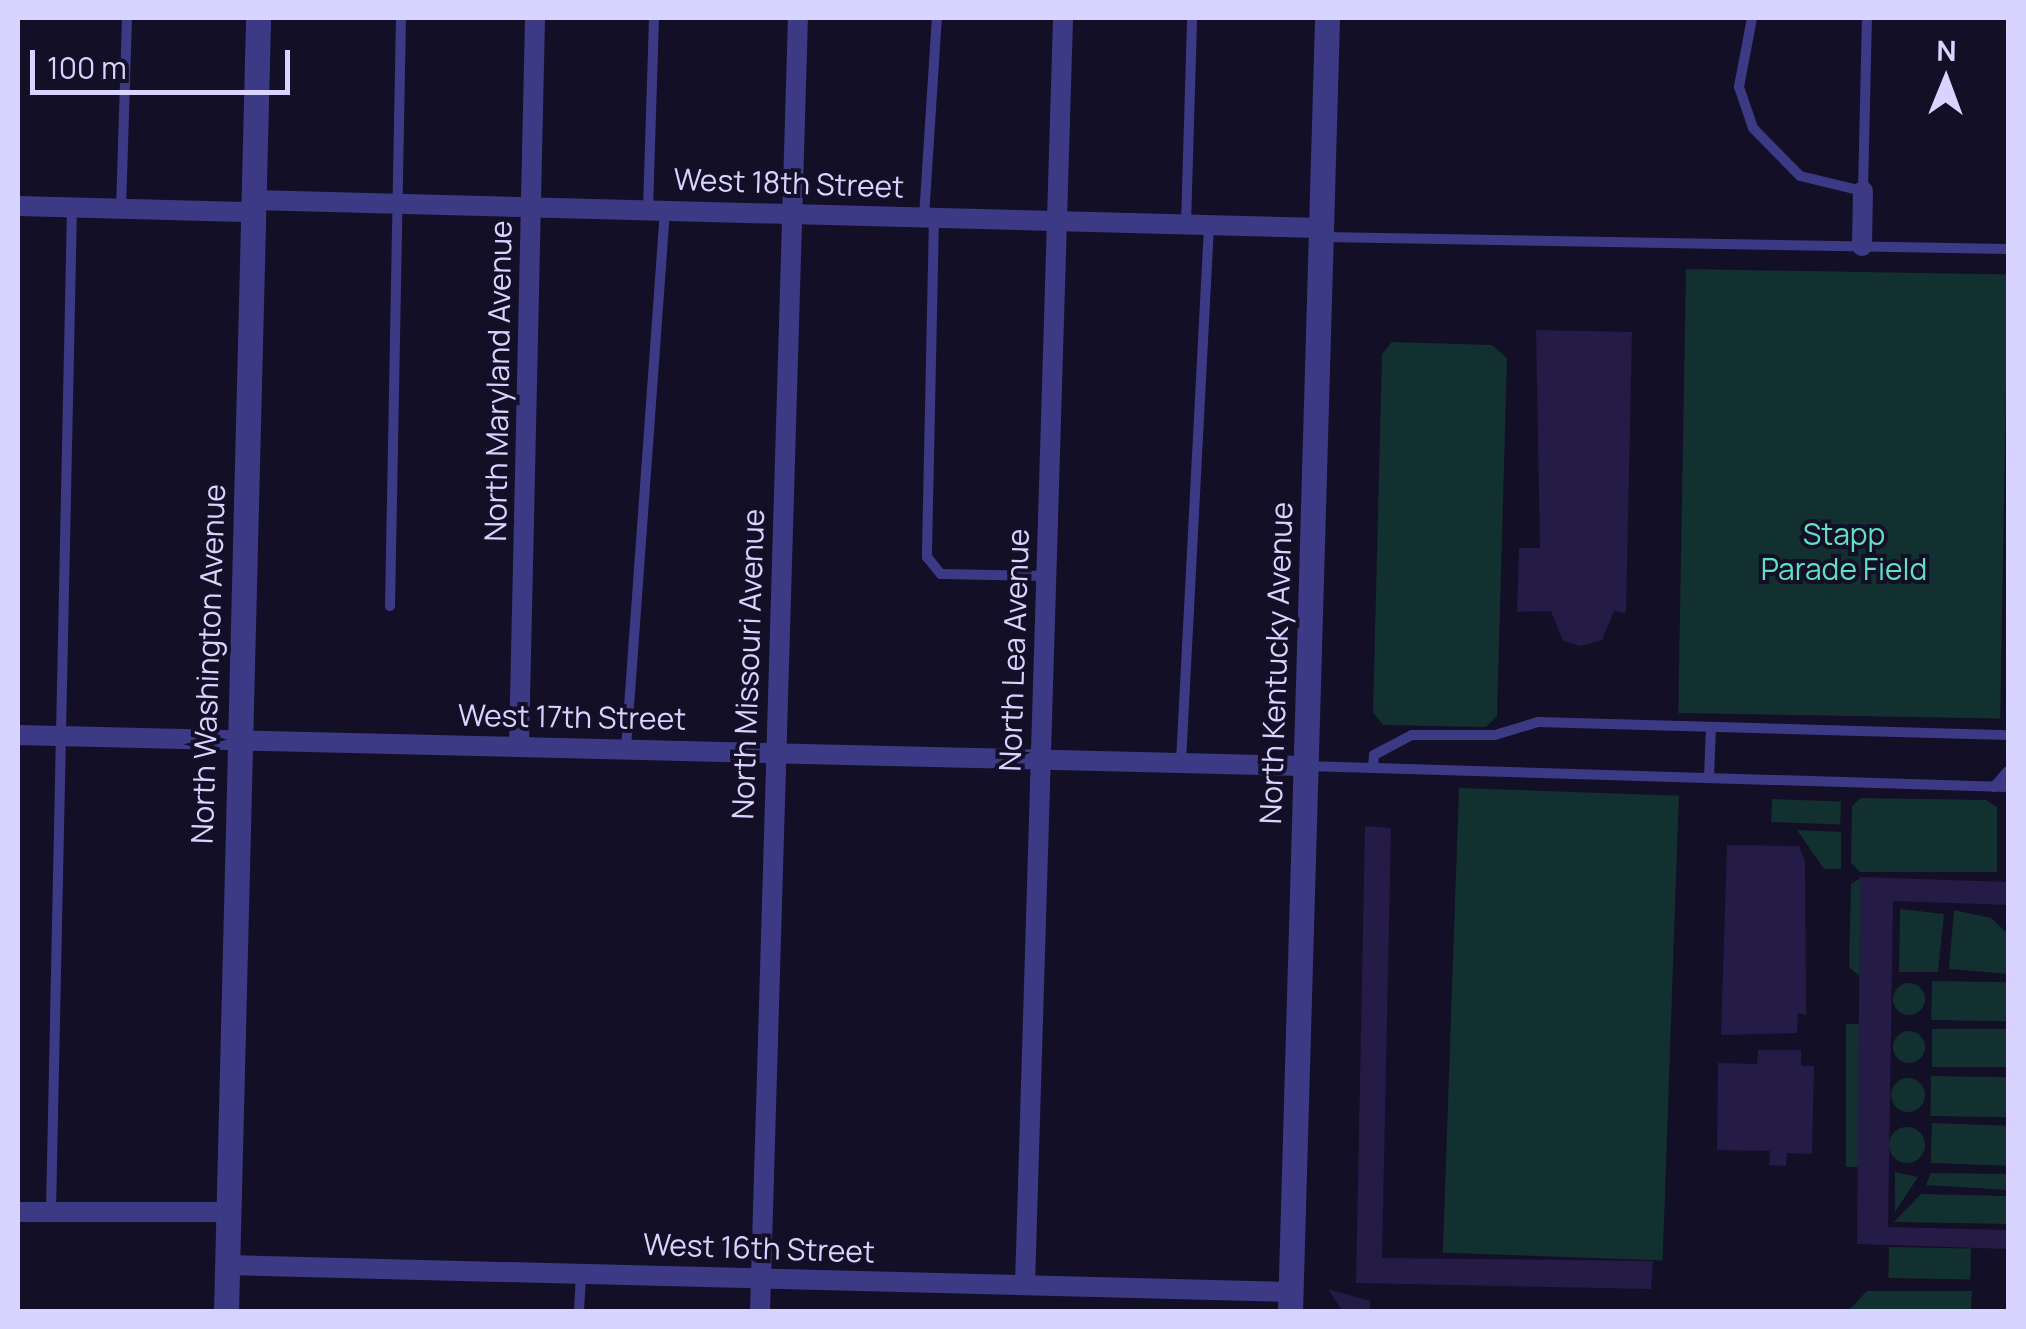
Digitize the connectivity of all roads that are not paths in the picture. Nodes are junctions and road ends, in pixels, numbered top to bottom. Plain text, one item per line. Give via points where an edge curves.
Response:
1 (127, 18) edge
2 (258, 18) edge
3 (400, 18) edge
4 (535, 18) edge
5 (654, 18) edge
6 (798, 18) edge
7 (936, 18) edge
8 (1062, 18) edge
9 (1192, 18) edge
10 (1328, 18) edge
11 (1752, 18) edge
12 (1867, 18) edge
13 (1864, 191) junction
14 (397, 203) junction
15 (18, 206) edge
16 (253, 206) junction
17 (532, 206) junction
18 (72, 208) junction
19 (122, 209) junction
20 (657, 209) junction
21 (792, 213) junction
22 (929, 217) junction
23 (1056, 220) junction
24 (1186, 224) junction
25 (1209, 225) junction
26 (1322, 232) junction
27 (1862, 246) junction
28 (2008, 248) edge
29 (1046, 576) junction
30 (390, 606) dead end
31 (1711, 727) junction
32 (18, 735) edge
33 (2008, 735) edge
34 (60, 736) junction
35 (238, 739) junction
36 (519, 746) junction
37 (626, 748) junction
38 (774, 752) junction
39 (1040, 760) junction
40 (1182, 763) junction
41 (1305, 766) junction
42 (1373, 768) junction
43 (2008, 771) edge
44 (1709, 778) junction
45 (1994, 787) junction
46 (2008, 788) edge
47 (18, 1212) edge
48 (51, 1212) junction
49 (227, 1212) junction
50 (227, 1265) junction
51 (581, 1273) junction
52 (760, 1278) junction
53 (1026, 1285) junction
54 (1290, 1302) edge
55 (226, 1312) edge
56 (580, 1312) edge
57 (760, 1312) edge

1 - 19 lane
2 - 16 street, North Washington Avenue
3 - 14 lane
4 - 17 street, North Maryland Avenue
5 - 20 lane
6 - 21 street, North Missouri Avenue
7 - 22 lane
8 - 23 street, North Lea Avenue
9 - 24 lane
10 - 26 street, North Kentucky Avenue
11 - 13 lane via 1738,64 1753,128 1800,176
12 - 13 lane
13 - 27 street
14 - 16 street, West 18th Street
14 - 17 street, West 18th Street
14 - 30 lane
15 - 18 street, West 18th Street
16 - 19 street, West 18th Street
16 - 35 street, North Washington Avenue
17 - 20 street, West 18th Street
17 - 36 street, North Maryland Avenue
18 - 19 street, West 18th Street
18 - 34 lane
20 - 21 street, West 18th Street
20 - 37 lane
21 - 22 street, West 18th Street
21 - 38 street, North Missouri Avenue
22 - 23 street, West 18th Street
22 - 29 lane via 926,557 941,574
23 - 24 street, West 18th Street
23 - 29 street, North Lea Avenue
24 - 25 street, West 18th Street
25 - 26 street, West 18th Street
25 - 40 lane
26 - 27 lane
26 - 41 street, North Kentucky Avenue
27 - 28 lane
29 - 39 street, North Lea Avenue
31 - 33 lane
31 - 42 lane via 1538,722 1495,735 1412,735 1374,755
31 - 44 lane
32 - 34 street, West 17th Street
34 - 35 street, West 17th Street
34 - 48 lane
35 - 36 street, West 17th Street
35 - 49 street, North Washington Avenue
36 - 37 street, West 17th Street
37 - 38 street, West 17th Street
38 - 39 street, West 17th Street
38 - 52 street, North Missouri Avenue
39 - 40 street, West 17th Street
39 - 53 street, North Lea Avenue
40 - 41 street, West 17th Street
41 - 42 lane
41 - 54 street, North Kentucky Avenue
42 - 44 lane
43 - 45 lane
44 - 45 lane
45 - 46 lane
47 - 48 street
48 - 49 street
49 - 50 street, North Washington Avenue
50 - 51 street, West 16th Street
50 - 55 street, North Washington Avenue
51 - 52 street, West 16th Street
51 - 56 lane
52 - 53 street, West 16th Street
52 - 57 street, North Missouri Avenue
53 - 54 street, West 16th Street

